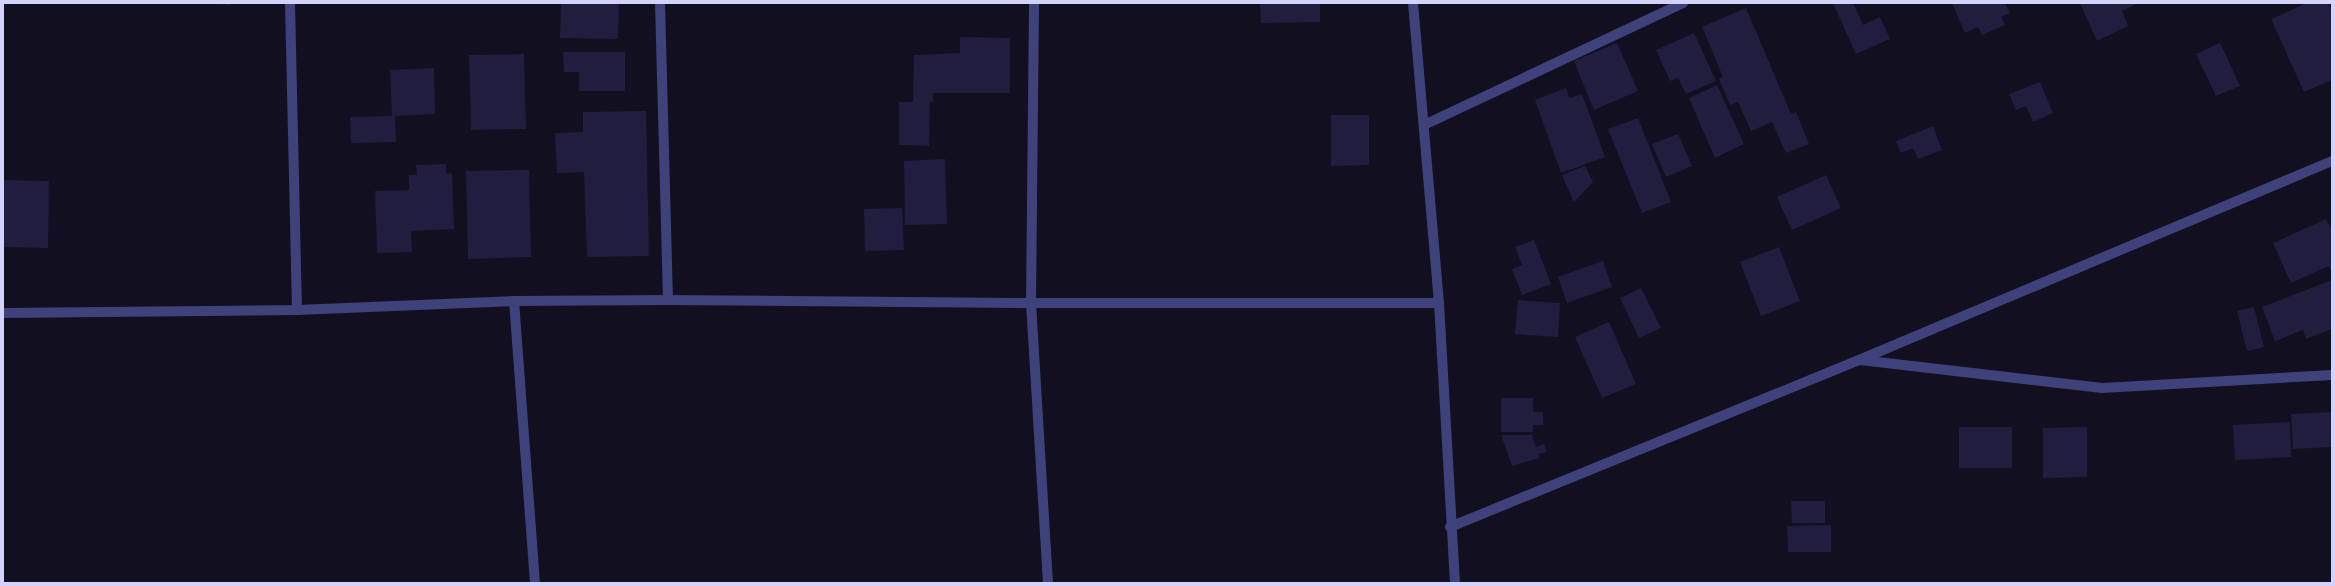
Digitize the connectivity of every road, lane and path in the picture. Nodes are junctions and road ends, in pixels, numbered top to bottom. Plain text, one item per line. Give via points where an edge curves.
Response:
1 (290, 3) edge
2 (660, 3) edge
3 (1034, 3) edge
4 (1413, 3) edge
5 (1683, 3) edge
6 (1424, 125) junction
7 (2332, 161) edge
8 (668, 300) junction
9 (514, 301) junction
10 (1031, 303) junction
11 (1439, 303) junction
12 (297, 310) junction
13 (3, 313) edge
14 (1859, 360) junction
15 (2332, 375) edge
16 (1450, 527) junction
17 (535, 583) edge
18 (1048, 583) edge
19 (1455, 583) edge

1 - 12 street
2 - 8 street
3 - 10 street
4 - 6 street
5 - 6 street
6 - 11 street
7 - 14 street
8 - 9 street
8 - 10 street
9 - 12 street
9 - 17 street
10 - 11 street
10 - 18 street
11 - 16 street
12 - 13 street
14 - 15 street via 2102,388
14 - 16 street
16 - 19 street

